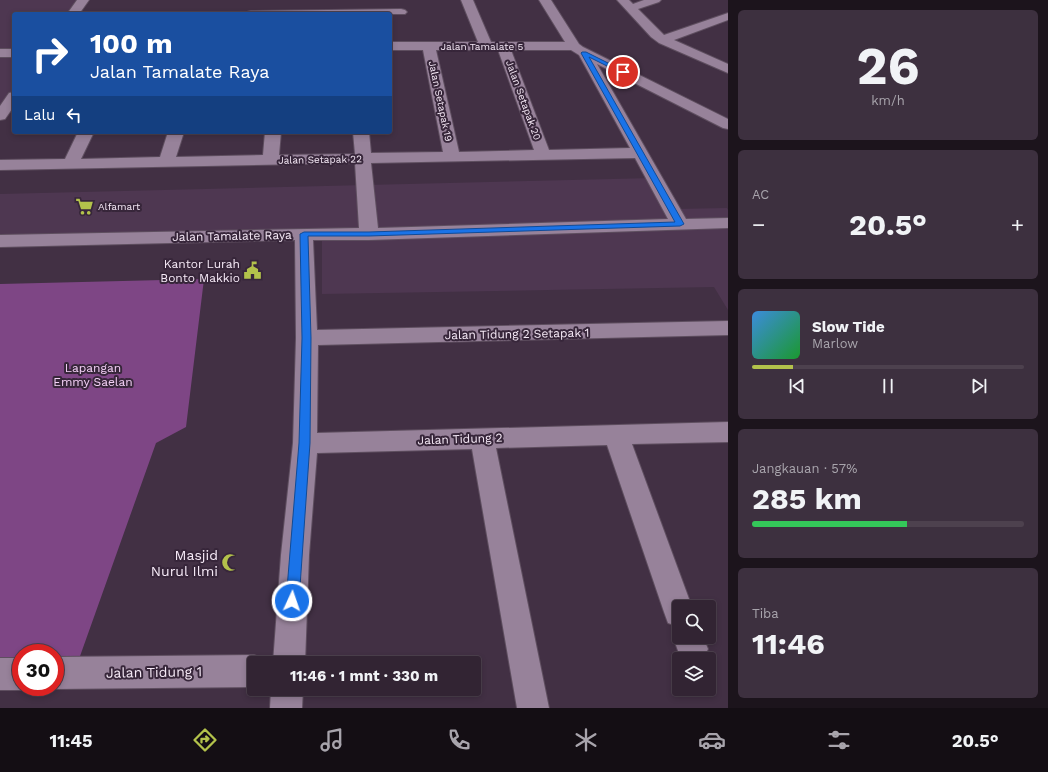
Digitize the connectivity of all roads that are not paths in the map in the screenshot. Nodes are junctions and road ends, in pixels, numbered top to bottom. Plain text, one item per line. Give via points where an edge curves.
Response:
1 (83, 0) edge
2 (327, 0) edge
3 (468, 0) edge
4 (545, 0) edge
5 (655, 0) edge
6 (627, 4) edge
7 (400, 6) edge
8 (74, 12) edge
9 (325, 12) edge
10 (336, 12) edge
11 (728, 16) edge
12 (708, 24) junction
13 (721, 29) dead end
14 (663, 40) junction
15 (392, 46) edge
16 (405, 46) junction
17 (429, 46) junction
18 (486, 46) junction
19 (503, 46) junction
20 (579, 49) junction
21 (0, 53) edge
22 (12, 53) edge
23 (728, 69) edge
24 (12, 99) edge
25 (0, 116) edge
26 (728, 124) edge
27 (85, 134) edge
28 (175, 134) edge
29 (272, 134) edge
30 (361, 134) edge
31 (640, 152) junction
32 (543, 154) junction
33 (452, 156) junction
34 (363, 159) junction
35 (271, 160) junction
36 (166, 162) junction
37 (70, 164) junction
38 (0, 165) edge
39 (728, 223) edge
40 (680, 224) junction
41 (304, 234) junction
42 (369, 234) junction
43 (0, 241) edge
44 (728, 328) edge
45 (307, 338) junction
46 (728, 432) edge
47 (616, 435) junction
48 (482, 438) junction
49 (305, 443) junction
50 (675, 600) edge
51 (289, 656) edge
52 (247, 671) edge
53 (64, 673) edge
54 (0, 674) edge
55 (12, 674) edge
56 (287, 696) edge
57 (286, 708) edge
58 (533, 708) edge

1 - 8 street
2 - 9 street
3 - 18 street
4 - 20 street
5 - 6 street
6 - 14 street
7 - 10 street
7 - 16 street
11 - 12 street
12 - 13 street
12 - 14 street
14 - 23 street
15 - 16 street, Jalan Tamalate 5
16 - 17 street, Jalan Tamalate 5
17 - 18 street, Jalan Tamalate 5
17 - 33 street, Jalan Setapak 19
18 - 19 street, Jalan Tamalate 5
19 - 20 street, Jalan Tamalate 5
19 - 32 street, Jalan Setapak 20
20 - 26 street
20 - 31 street
21 - 22 street
24 - 25 street
27 - 37 street
28 - 36 street
29 - 35 street
30 - 34 street
31 - 32 street, Jalan Setapak 22
31 - 40 street
32 - 33 street, Jalan Setapak 22
33 - 34 street, Jalan Setapak 22
34 - 35 street, Jalan Setapak 22
34 - 42 street
35 - 36 street, Jalan Setapak 22
36 - 37 street, Jalan Setapak 22
37 - 38 street, Jalan Setapak 22
39 - 40 street, Jalan Tamalate Raya
40 - 42 street, Jalan Tamalate Raya
41 - 42 street, Jalan Tamalate Raya
41 - 43 street, Jalan Tamalate Raya
41 - 45 street
44 - 45 street, Jalan Tidung 2 Setapak 1
45 - 49 street
46 - 47 street, Jalan Tidung 2
47 - 48 street, Jalan Tidung 2
47 - 50 street
48 - 49 street, Jalan Tidung 2
48 - 58 street
49 - 51 street
52 - 53 street, Jalan Tidung 1
54 - 55 street
56 - 57 street

